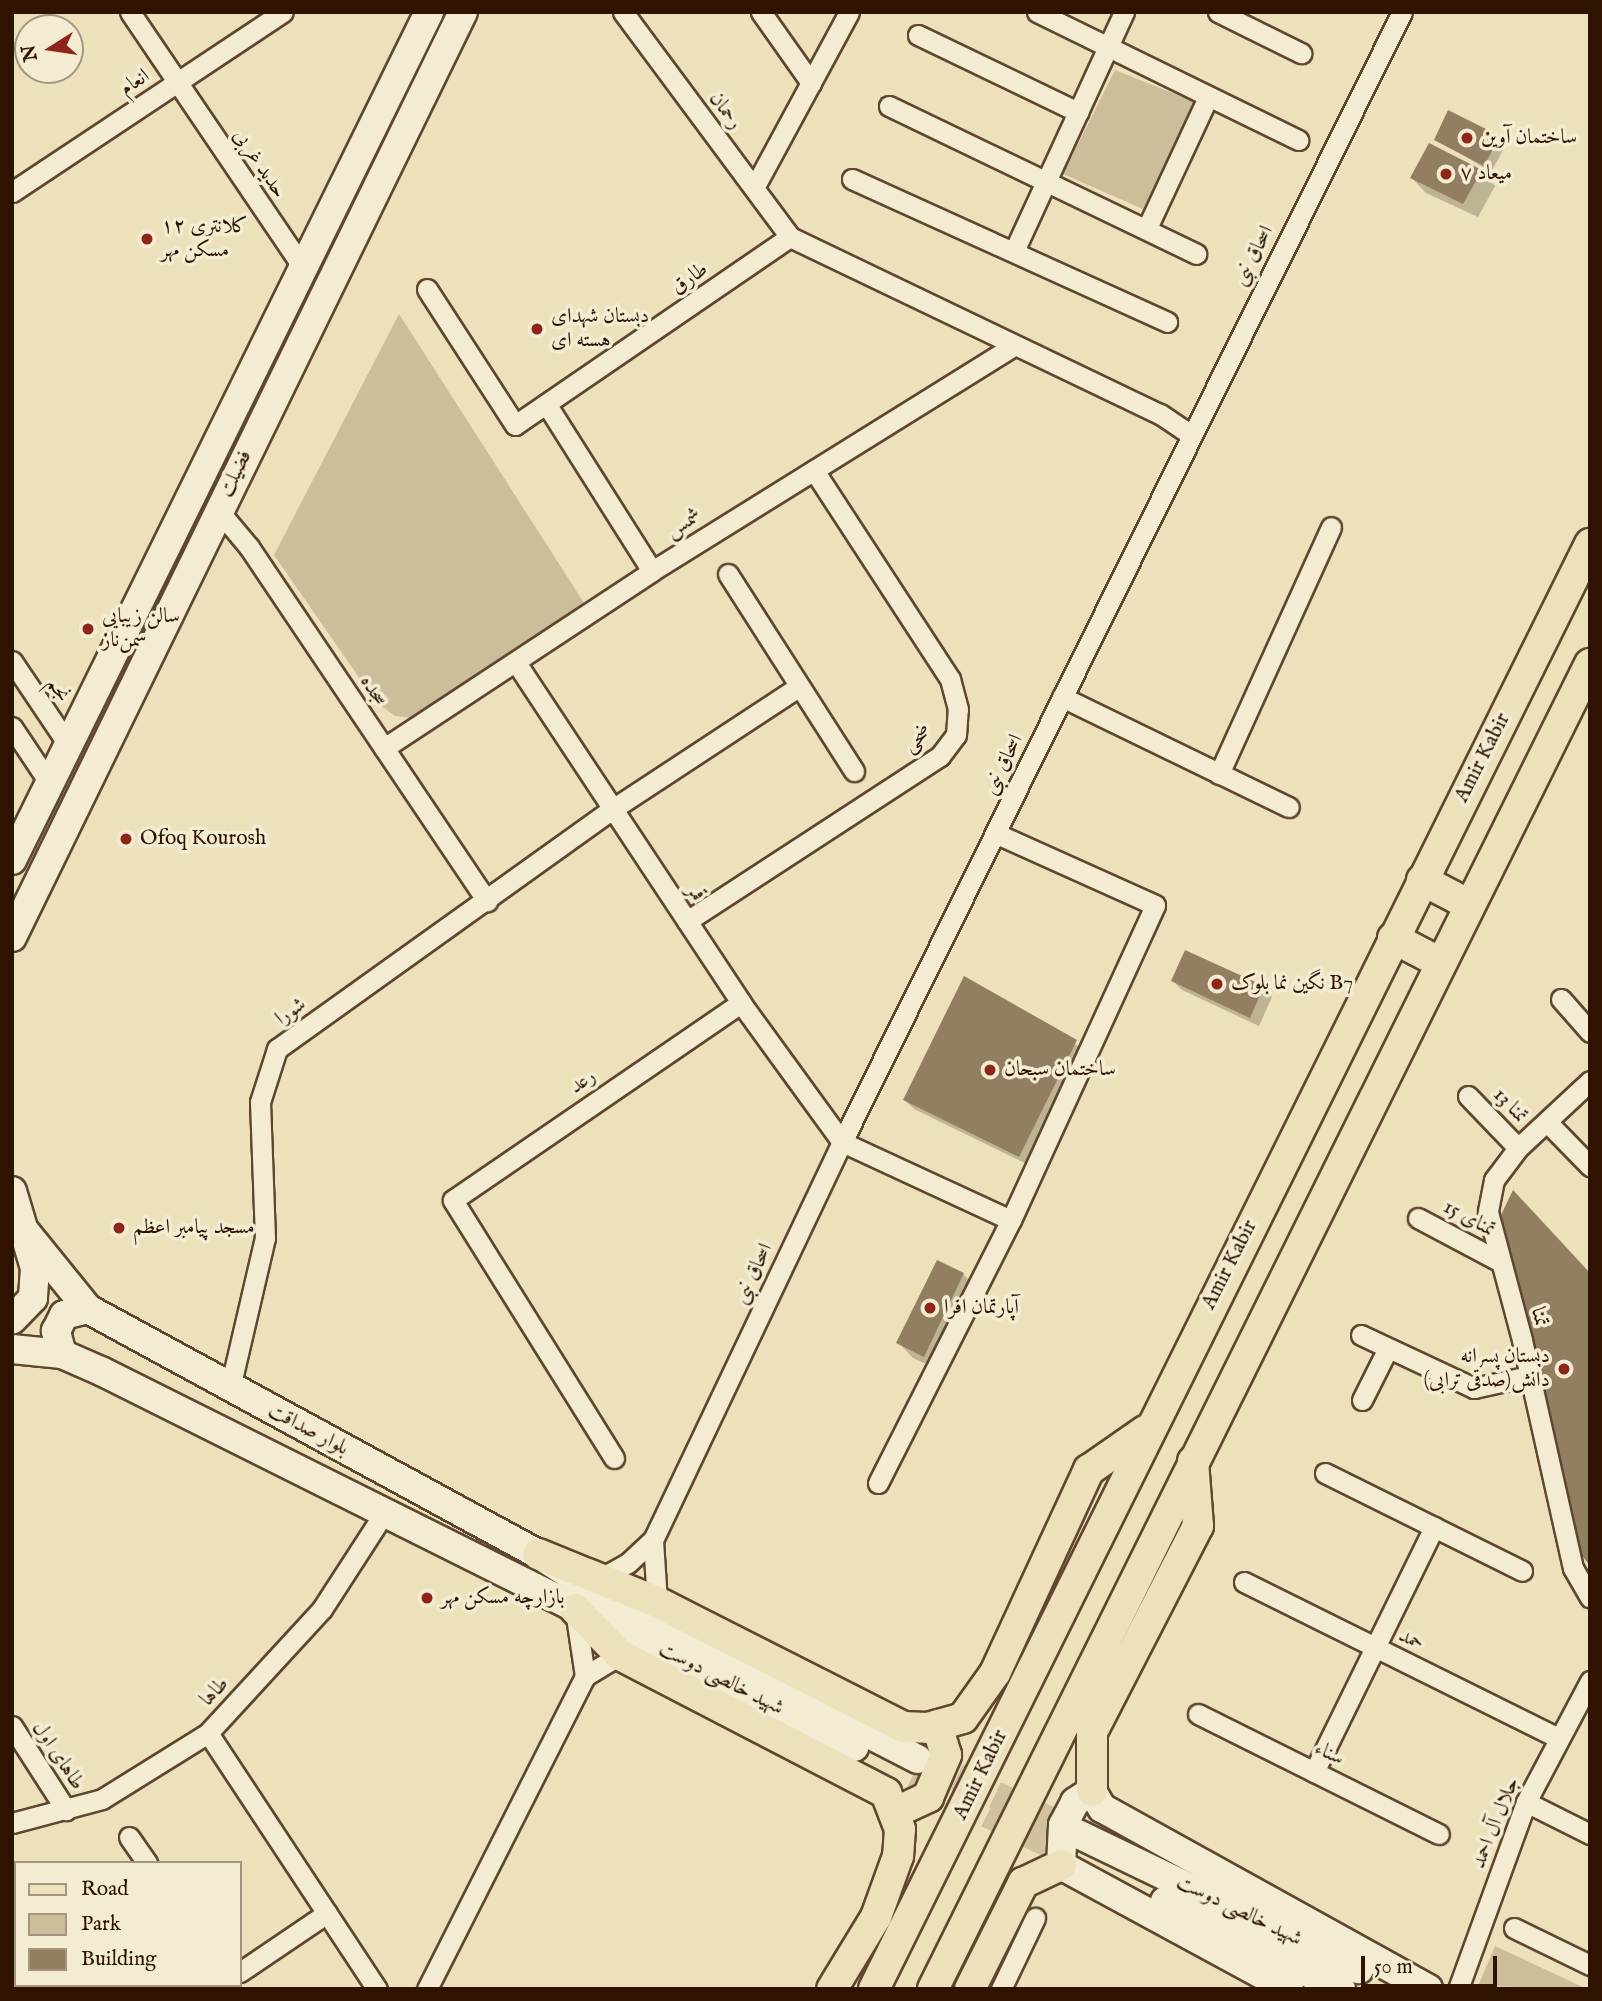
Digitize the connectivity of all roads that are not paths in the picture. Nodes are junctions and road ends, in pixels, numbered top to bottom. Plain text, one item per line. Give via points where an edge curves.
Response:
1 (130, 12) edge
2 (283, 12) edge
3 (429, 12) edge
4 (463, 12) edge
5 (623, 12) edge
6 (761, 12) edge
7 (849, 12) edge
8 (1037, 12) edge
9 (1124, 12) edge
10 (1218, 12) edge
11 (1402, 12) edge
12 (918, 35) dead end
13 (1107, 49) junction
14 (1301, 53) dead end
15 (176, 83) junction
16 (811, 83) junction
17 (1209, 97) junction
18 (888, 106) dead end
19 (1078, 112) junction
20 (1298, 140) dead end
21 (852, 179) dead end
22 (1047, 180) junction
23 (754, 188) junction
24 (12, 192) edge
25 (1146, 228) junction
26 (790, 237) junction
27 (1015, 249) junction
28 (1196, 254) dead end
29 (305, 270) junction
30 (427, 289) dead end
31 (1167, 322) dead end
32 (1012, 347) junction
33 (547, 405) junction
34 (1190, 434) junction
35 (814, 470) junction
36 (218, 510) junction
37 (1331, 527) dead end
38 (1590, 544) edge
39 (652, 570) junction
40 (728, 574) dead end
41 (12, 661) edge
42 (517, 664) junction
43 (1590, 664) edge
44 (798, 687) junction
45 (1062, 696) junction
46 (12, 727) edge
47 (67, 743) junction
48 (384, 748) junction
49 (93, 766) junction
50 (854, 771) dead end
51 (1219, 774) junction
52 (48, 781) junction
53 (75, 804) junction
54 (1289, 807) dead end
55 (611, 810) junction
56 (995, 834) junction
57 (12, 860) edge
58 (1422, 880) junction
59 (487, 901) junction
60 (1470, 905) junction
61 (687, 920) junction
62 (12, 937) edge
63 (1393, 938) junction
64 (1441, 962) junction
65 (1561, 999) dead end
66 (741, 1003) junction
67 (1590, 1032) edge
68 (1590, 1081) edge
69 (1468, 1096) dead end
70 (1547, 1122) junction
71 (842, 1142) junction
72 (1518, 1148) junction
73 (1590, 1166) edge
74 (12, 1191) edge
75 (1418, 1218) dead end
76 (1011, 1220) junction
77 (24, 1230) junction
78 (1499, 1261) junction
79 (88, 1309) junction
80 (12, 1320) edge
81 (1361, 1335) dead end
82 (12, 1349) edge
83 (1387, 1350) junction
84 (62, 1354) junction
85 (1529, 1376) junction
86 (230, 1388) junction
87 (1362, 1400) dead end
88 (1148, 1428) junction
89 (614, 1458) dead end
90 (1193, 1460) junction
91 (1325, 1473) dead end
92 (878, 1483) dead end
93 (386, 1510) junction
94 (1434, 1527) junction
95 (653, 1540) junction
96 (538, 1554) junction
97 (1522, 1571) dead end
98 (600, 1579) junction
99 (1244, 1582) dead end
100 (1590, 1597) edge
101 (597, 1611) junction
102 (644, 1630) junction
103 (1375, 1648) junction
104 (585, 1676) junction
105 (1590, 1681) edge
106 (1198, 1714) dead end
107 (937, 1725) junction
108 (12, 1726) edge
109 (208, 1733) junction
110 (1558, 1738) junction
111 (914, 1767) tunnel mouth
112 (1314, 1772) junction
113 (1092, 1791) junction
114 (1526, 1802) junction
115 (66, 1810) junction
116 (894, 1813) junction
117 (12, 1823) edge
118 (1439, 1834) dead end
119 (1590, 1834) edge
120 (129, 1837) dead end
121 (1069, 1851) junction
122 (145, 1861) edge
123 (327, 1913) junction
124 (1035, 1918) dead end
125 (1514, 1928) dead end
126 (1590, 1965) edge
127 (242, 1971) edge
128 (377, 1989) edge
129 (427, 1989) edge
130 (832, 1989) edge
131 (874, 1989) edge
132 (933, 1989) edge
133 (970, 1989) edge
134 (1001, 1989) edge
135 (1289, 1989) edge
136 (1341, 1989) edge
137 (1400, 1989) edge
138 (1428, 1989) edge
139 (1458, 1989) edge

1 - 15 street, حدید غربی
2 - 15 street, انعام
3 - 29 street, فضیلت
4 - 36 street, فضیلت
5 - 23 street, رحمان
6 - 16 street
7 - 16 street
8 - 13 street
9 - 13 street
10 - 14 street
11 - 34 street, اسحاق نبی
12 - 19 street
13 - 17 street
13 - 19 street
15 - 24 street, انعام
15 - 29 street, حدید غربی
16 - 23 street
17 - 20 street
17 - 25 street
18 - 22 street
19 - 22 street
21 - 27 street
22 - 25 street
22 - 27 street
23 - 26 street, رحمان
25 - 28 street
26 - 32 street
26 - 33 street, طارق
27 - 31 street
29 - 47 street, فضیلت
30 - 33 street, طارق via 515,425
32 - 34 street via 1160,414
32 - 35 street, شمس
33 - 39 street
34 - 45 street, اسحاق نبی
35 - 39 street, شمس
35 - 61 street, ضحی via 950,679 958,709 956,735 940,756
36 - 48 street, سجده
36 - 49 street, فضیلت
37 - 51 street
38 - 58 main road, Amir Kabir
39 - 42 street, شمس
40 - 44 street
41 - 47 street, نجم
42 - 48 street, شمس
42 - 55 street, قمر
43 - 60 main road
44 - 50 street
44 - 55 street, شورا
45 - 51 street
45 - 56 street, اسحاق نبی
46 - 52 street
47 - 49 street
47 - 52 street, فضیلت
48 - 59 street, سجده
49 - 53 street, فضیلت
51 - 54 street
52 - 53 street
52 - 57 street, فضیلت
53 - 62 street, فضیلت
55 - 59 street, شورا
55 - 61 street, قمر
56 - 71 street, اسحاق نبی
56 - 76 street via 1155,905
58 - 60 main road
58 - 63 main road, Amir Kabir
59 - 86 street, شورا via 278,1049 260,1102 265,1238
60 - 64 main road
61 - 66 street, قمر
63 - 64 main road
63 - 88 main road, Amir Kabir
64 - 90 main road
65 - 67 street
66 - 71 street, قمر
66 - 89 street, رعد via 453,1200
68 - 70 street, تمنا
69 - 72 street, تمنا 13
70 - 72 street, تمنا
70 - 73 street
71 - 76 street
71 - 95 street, اسحاق نبی
72 - 78 street, تمنا via 1494,1180 1490,1201
74 - 77 street
75 - 78 street, تمنای 15
76 - 92 street
77 - 79 street, بلوار صداقت
77 - 80 street via 35,1268 33,1298
78 - 85 street, تمنا
79 - 84 street via 64,1315 56,1331
79 - 86 street, بلوار صداقت
81 - 83 street
82 - 84 street, بلوار صداقت
83 - 85 street via 1474,1388
83 - 87 street
84 - 93 street, بلوار صداقت
85 - 100 street, تمنا via 1573,1568
86 - 96 street, بلوار صداقت
88 - 107 main road via 1089,1470 995,1673 963,1718
88 - 131 main road, Amir Kabir
90 - 113 main road via 1198,1526 1092,1732
90 - 132 main road
91 - 94 street
93 - 101 street, بلوار صداقت
93 - 109 street, طاها via 322,1609
94 - 97 street
94 - 103 street
95 - 98 street via 628,1563
95 - 102 street
96 - 98 main road
96 - 101 street, بلوار صداقت
98 - 102 main road
99 - 103 street, حمد
101 - 102 main road
101 - 102 street, شهید خالصی دوست
101 - 104 street
102 - 104 street
102 - 107 main road via 903,1727
102 - 111 street, شهید خالصی دوست
102 - 116 main road via 886,1793
103 - 110 street, حمد
103 - 112 street
104 - 129 street
105 - 110 street, جلال آل احمد
106 - 112 street, سناء
107 - 116 main road via 946,1755 928,1797
108 - 115 street, طاهای اول
109 - 115 street, طاها via 102,1799
109 - 123 street
110 - 114 street, جلال آل احمد
112 - 118 street, سناء
113 - 121 street via 1075,1802 1063,1825
113 - 138 street via 1102,1808
114 - 119 street
114 - 139 street, جلال آل احمد
115 - 117 street, طاها
116 - 130 main road via 900,1829 876,1917
120 - 122 street
121 - 133 main road via 1023,1883
121 - 135 street
121 - 136 street, شهید خالصی دوست
121 - 137 street, شهید خالصی دوست
123 - 127 street
123 - 128 street
124 - 134 street
125 - 126 street

